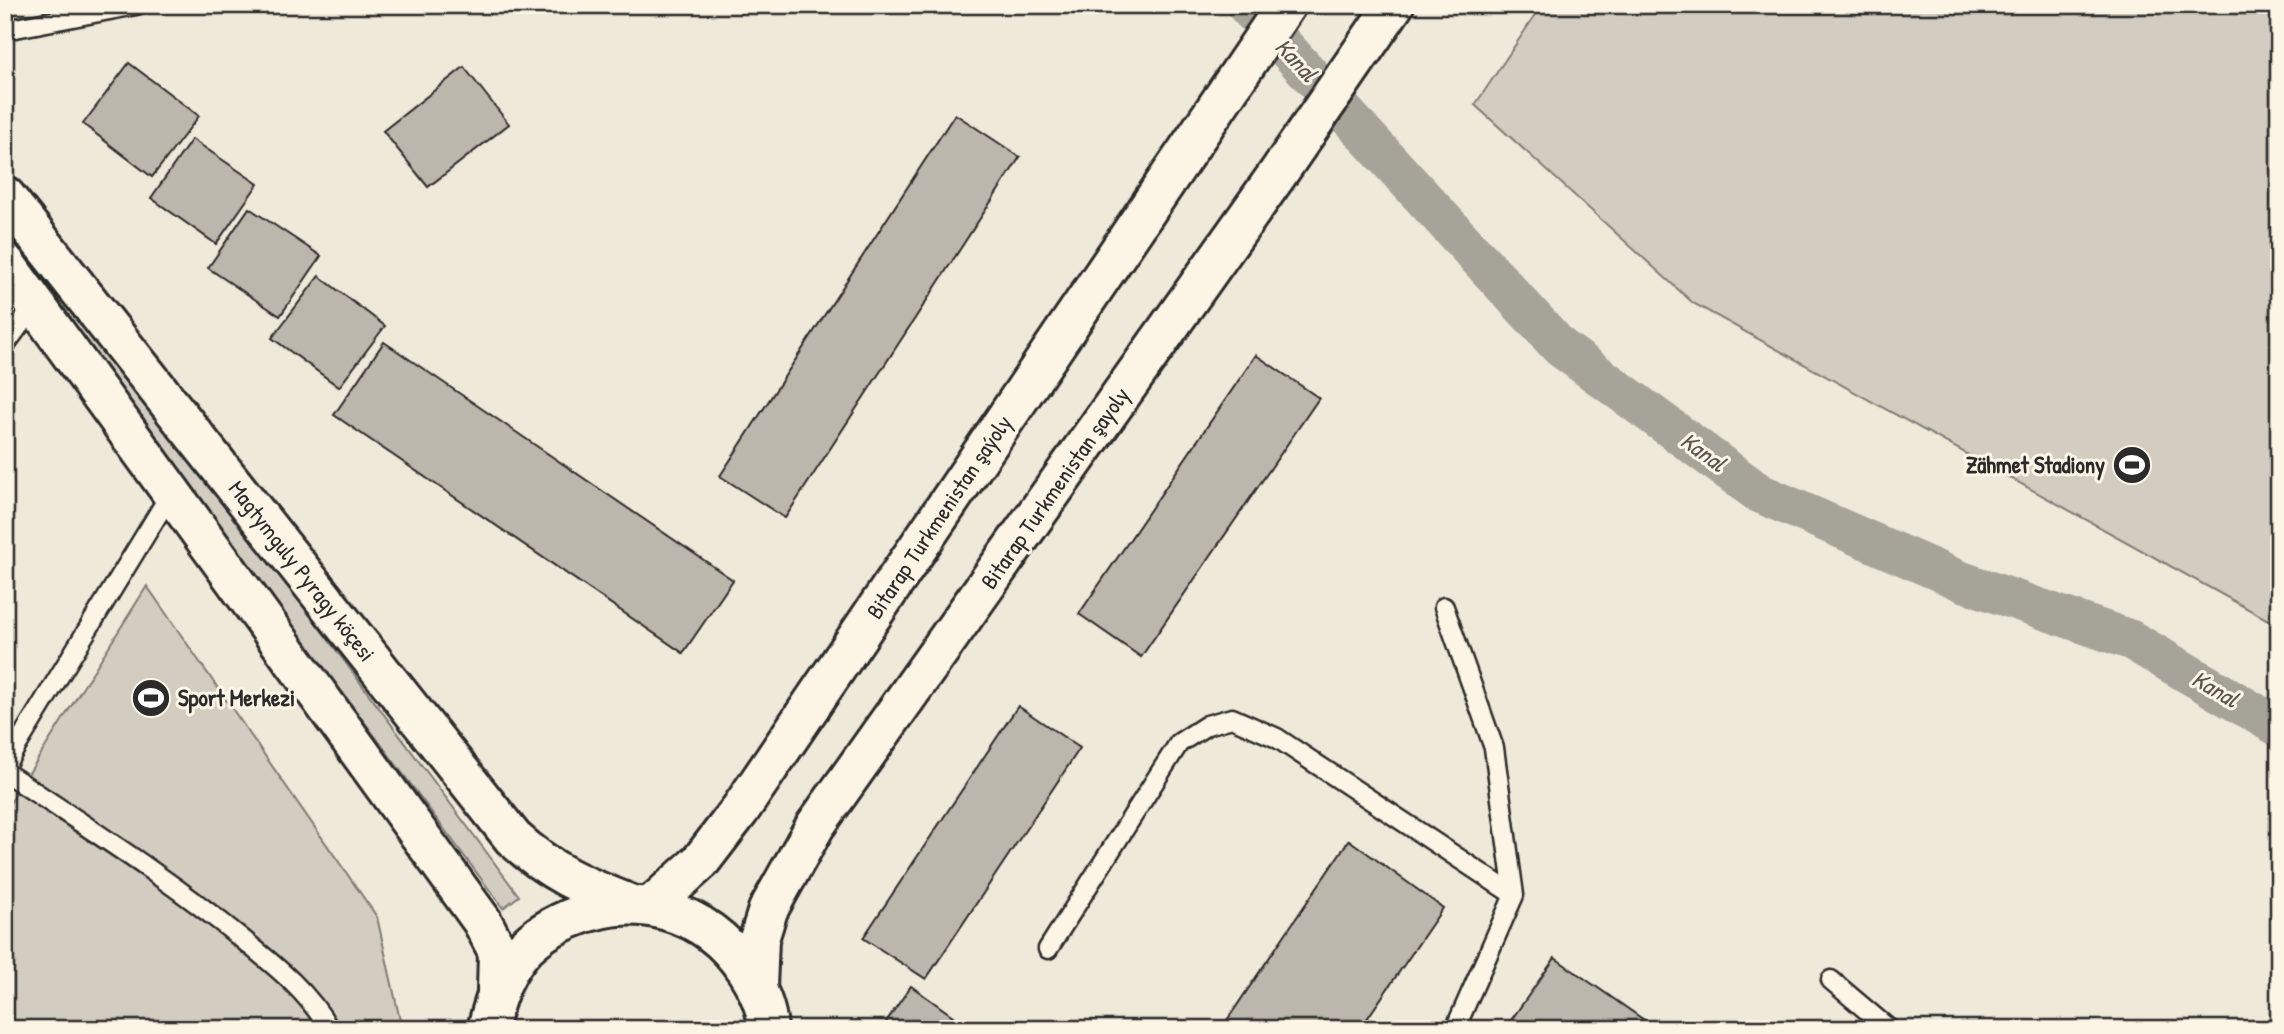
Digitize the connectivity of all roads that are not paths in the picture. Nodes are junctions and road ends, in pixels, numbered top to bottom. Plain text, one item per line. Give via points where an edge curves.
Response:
1 (136, 5) edge
2 (1286, 5) edge
3 (1384, 19) edge
4 (5, 30) edge
5 (5, 196) edge
6 (5, 263) edge
7 (35, 304) junction
8 (5, 345) edge
9 (171, 493) junction
10 (1444, 607) dead end
11 (5, 765) edge
12 (5, 772) edge
13 (1514, 895) junction
14 (642, 905) junction
15 (1048, 949) dead end
16 (1831, 980) dead end
17 (757, 987) junction
18 (497, 991) junction
19 (329, 1029) edge
20 (487, 1029) edge
21 (768, 1029) edge
22 (1455, 1029) edge
23 (1889, 1029) edge

1 - 4 lane
2 - 14 main road, Bitarap Turkmenistan şaýoly via 740,810 700,862
3 - 17 main road, Bitarap Turkmenistan şayoly via 815,826 768,910 759,939
5 - 14 main road, Magtymguly Pyragy köçesi via 513,838 572,882
6 - 7 main road
7 - 8 lane
7 - 9 main road
9 - 11 lane
9 - 18 main road via 482,921 498,952
10 - 13 lane via 1494,748
12 - 19 lane via 195,901 269,961 319,1010
13 - 15 lane via 1277,738 1231,718 1207,725 1179,743
13 - 22 lane
14 - 17 main road, Magtymguly Pyragy köçesi via 671,911 706,928 736,954
14 - 18 main road via 590,909 551,926 519,955
16 - 23 lane
17 - 21 main road
18 - 20 main road

